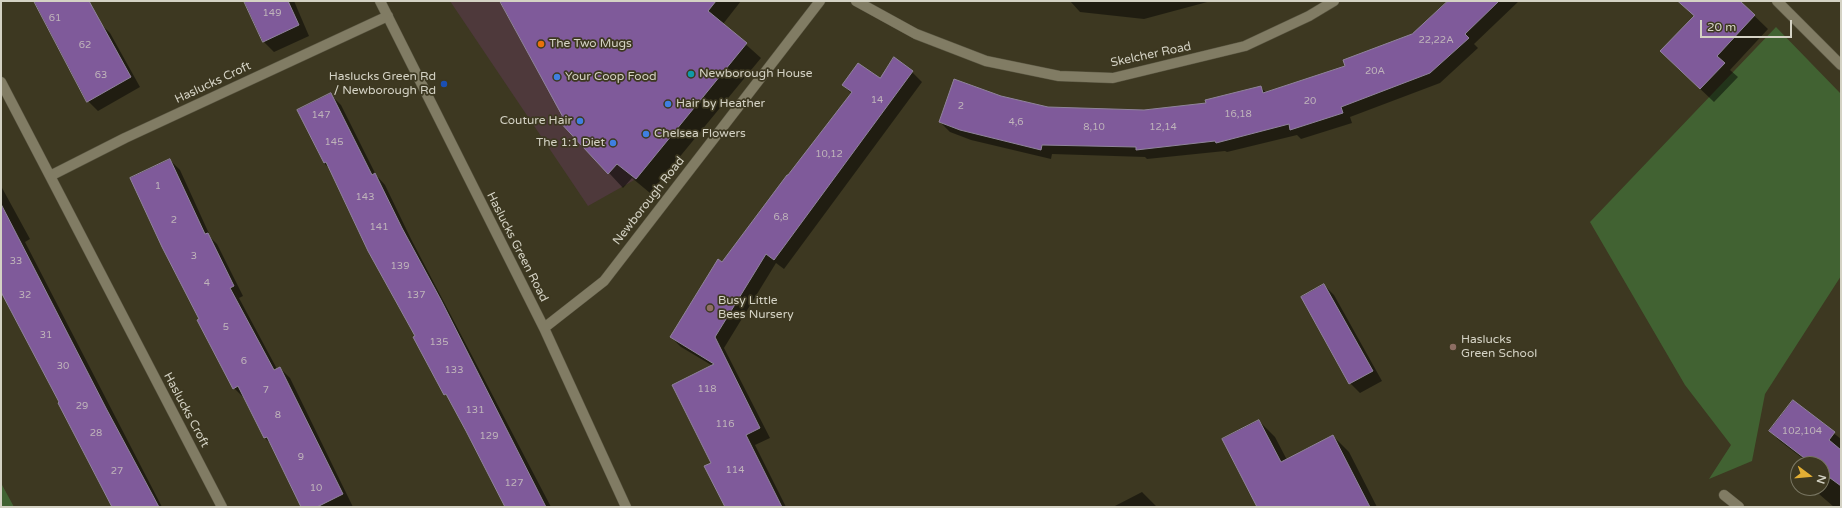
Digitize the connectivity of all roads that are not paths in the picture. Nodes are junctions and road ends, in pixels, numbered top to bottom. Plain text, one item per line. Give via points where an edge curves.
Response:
1 (380, 1) edge
2 (820, 1) edge
3 (856, 1) edge
4 (1334, 1) edge
5 (1778, 1) edge
6 (388, 16) junction
7 (1841, 66) edge
8 (1, 82) edge
9 (50, 176) junction
10 (544, 328) junction
11 (1724, 495) dead end
12 (222, 507) edge
13 (626, 507) edge
14 (1739, 507) edge

1 - 6 street, Haslucks Green Road
2 - 10 street, Newborough Road via 604,280
3 - 4 street, Skelcher Road via 916,34 986,61 1058,76 1113,78 1245,46 1309,16
5 - 7 street
6 - 9 street, Haslucks Croft via 125,138
6 - 10 street, Haslucks Green Road
8 - 9 street, Haslucks Croft
9 - 12 street, Haslucks Croft
10 - 13 street, Haslucks Green Road
11 - 14 street

